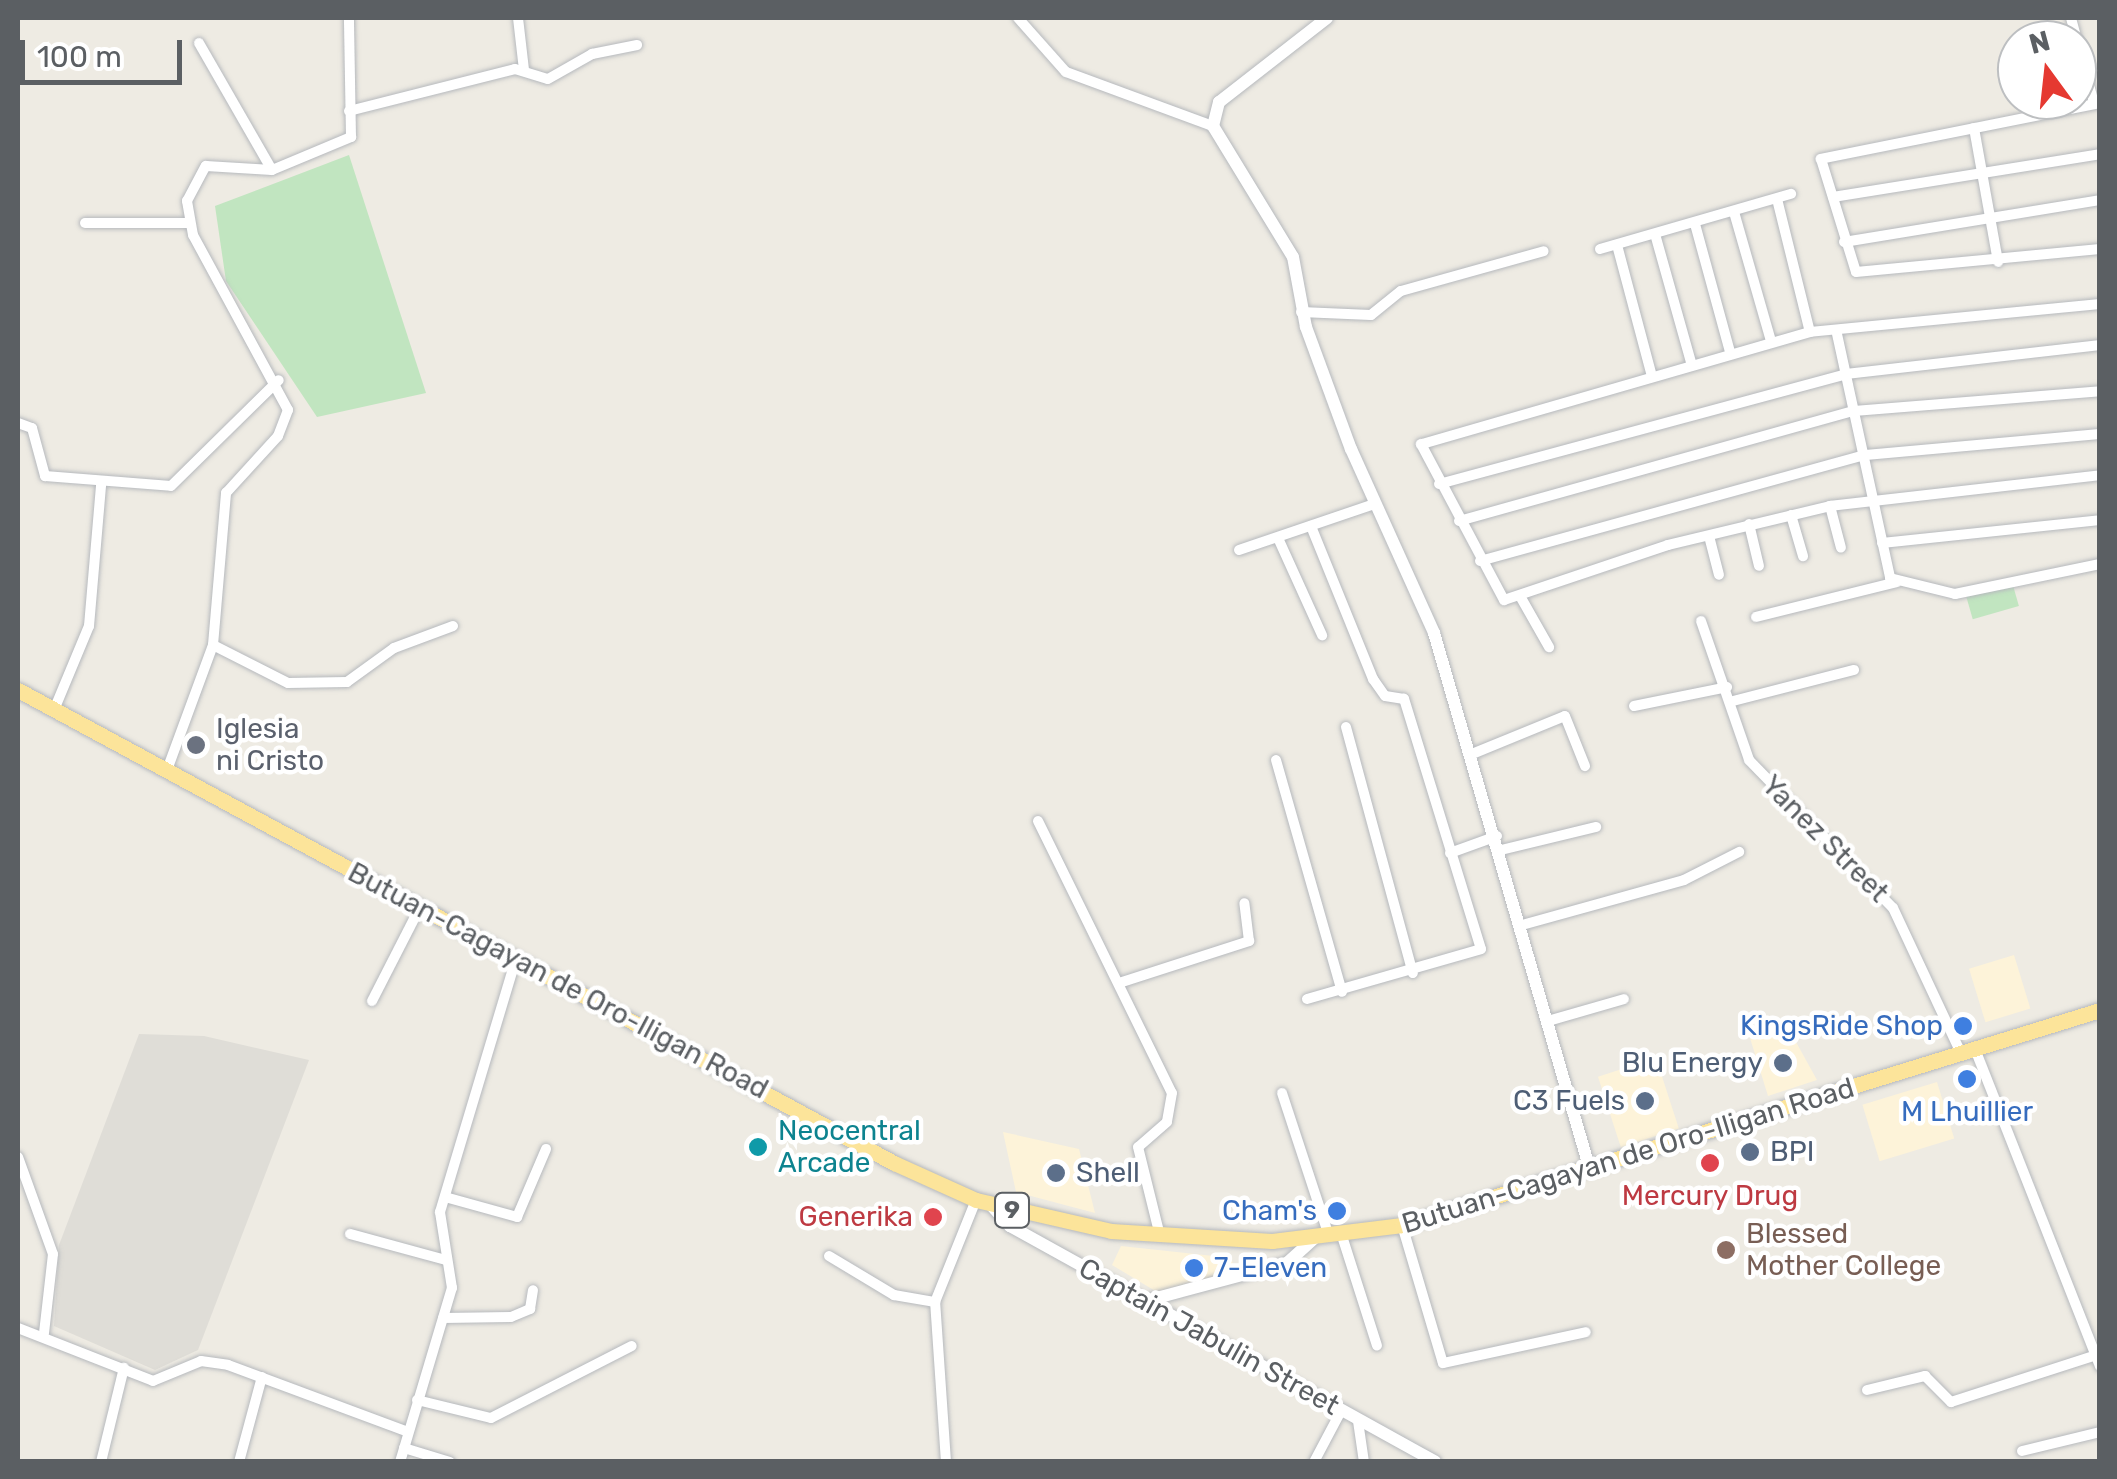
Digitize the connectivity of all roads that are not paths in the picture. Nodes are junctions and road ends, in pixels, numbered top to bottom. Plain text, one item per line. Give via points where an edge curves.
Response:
1 (349, 18) edge
2 (518, 18) edge
3 (1018, 18) edge
4 (1326, 18) edge
5 (198, 43) dead end
6 (637, 45) dead end
7 (524, 70) junction
8 (349, 111) junction
9 (2013, 120) edge
10 (1214, 126) junction
11 (1974, 128) junction
12 (2100, 154) edge
13 (272, 170) junction
14 (1982, 173) junction
15 (1791, 194) dead end
16 (1833, 197) junction
17 (1777, 200) junction
18 (2100, 200) edge
19 (1734, 212) junction
20 (1992, 219) junction
21 (85, 223) dead end
22 (188, 223) junction
23 (1695, 224) junction
24 (1655, 234) junction
25 (1844, 242) junction
26 (1617, 245) junction
27 (2100, 249) edge
28 (1600, 250) dead end
29 (1544, 252) dead end
30 (1998, 262) junction
31 (2100, 304) edge
32 (1302, 312) junction
33 (1810, 332) junction
34 (1837, 334) junction
35 (1771, 341) junction
36 (2100, 345) edge
37 (1730, 352) junction
38 (1691, 362) junction
39 (1651, 374) junction
40 (1846, 374) junction
41 (278, 380) junction
42 (2100, 391) edge
43 (1854, 411) junction
44 (18, 423) edge
45 (2100, 434) edge
46 (1865, 455) junction
47 (2100, 475) edge
48 (1439, 484) junction
49 (101, 486) junction
50 (1872, 498) junction
51 (1374, 504) junction
52 (1830, 506) junction
53 (1791, 515) junction
54 (2100, 520) edge
55 (1459, 521) junction
56 (1749, 524) junction
57 (1311, 526) junction
58 (1709, 536) junction
59 (1278, 538) junction
60 (1882, 543) junction
61 (1841, 548) dead end
62 (1240, 550) dead end
63 (1803, 556) dead end
64 (1480, 561) junction
65 (2100, 564) edge
66 (1759, 566) dead end
67 (1718, 575) dead end
68 (1896, 582) junction
69 (1520, 596) junction
70 (1756, 618) dead end
71 (1701, 620) dead end
72 (453, 626) dead end
73 (1322, 635) dead end
74 (213, 644) junction
75 (1549, 647) dead end
76 (1854, 670) dead end
77 (1728, 687) junction
78 (18, 690) edge
79 (1733, 702) junction
80 (1634, 706) dead end
81 (54, 710) junction
82 (1346, 727) dead end
83 (1472, 754) junction
84 (1276, 760) dead end
85 (1585, 766) dead end
86 (167, 770) junction
87 (1038, 821) dead end
88 (1596, 827) dead end
89 (1497, 836) junction
90 (1501, 850) junction
91 (1739, 852) dead end
92 (1450, 853) junction
93 (1244, 903) dead end
94 (419, 909) junction
95 (1522, 925) junction
96 (516, 962) junction
97 (1413, 973) junction
98 (1120, 984) junction
99 (1342, 992) junction
100 (1307, 999) dead end
101 (1624, 1000) dead end
102 (372, 1001) dead end
103 (2100, 1010) edge
104 (1548, 1021) junction
105 (1968, 1051) junction
106 (1282, 1092) dead end
107 (546, 1149) dead end
108 (18, 1157) edge
109 (1590, 1170) junction
110 (445, 1197) junction
111 (983, 1202) junction
112 (1402, 1225) junction
113 (350, 1234) dead end
114 (1160, 1236) junction
115 (1328, 1237) junction
116 (828, 1256) dead end
117 (446, 1260) junction
118 (533, 1290) dead end
119 (1149, 1300) junction
120 (935, 1302) junction
121 (443, 1318) junction
122 (18, 1328) edge
123 (1586, 1332) dead end
124 (44, 1333) junction
125 (632, 1346) dead end
126 (1377, 1346) dead end
127 (2098, 1359) edge
128 (124, 1368) junction
129 (262, 1377) junction
130 (1867, 1390) dead end
131 (417, 1400) junction
132 (1342, 1412) junction
133 (1358, 1421) junction
134 (408, 1432) junction
135 (2100, 1432) edge
136 (404, 1448) junction
137 (2022, 1451) dead end
138 (101, 1462) edge
139 (239, 1462) edge
140 (400, 1462) edge
141 (450, 1462) edge
142 (946, 1462) edge
143 (1314, 1462) edge
144 (1364, 1462) edge
145 (1435, 1462) edge

1 - 8 street
2 - 7 street
3 - 10 street via 1066,72
4 - 10 street via 1219,102
5 - 13 street
6 - 7 street via 592,54 548,79
7 - 8 street
8 - 13 street via 351,137
9 - 11 street
10 - 32 street via 1292,257
11 - 14 street
11 - 16 street via 1826,155
12 - 14 street
13 - 22 street via 206,166 191,182
14 - 16 street
14 - 20 street
15 - 17 street
16 - 25 street
17 - 19 street
17 - 33 street
18 - 20 street
19 - 23 street
19 - 35 street
20 - 25 street
20 - 30 street
21 - 22 street
22 - 41 street
23 - 24 street
23 - 37 street
24 - 26 street
24 - 38 street
25 - 30 street via 1851,268 1863,274
26 - 28 street
26 - 39 street
27 - 30 street
29 - 32 street via 1401,291 1365,317
31 - 34 street
32 - 51 street
33 - 34 street
33 - 35 street
34 - 40 street
35 - 37 street
36 - 40 street
37 - 38 street
38 - 39 street
39 - 48 street via 1424,440
40 - 43 street
40 - 48 street
41 - 49 street via 213,441 188,479
41 - 74 street via 287,419 220,511
42 - 43 street
43 - 46 street
43 - 55 street
44 - 49 street via 32,428 45,476
45 - 46 street
46 - 50 street
46 - 64 street
47 - 50 street
48 - 55 street
49 - 81 street via 88,626
50 - 52 street
50 - 60 street
51 - 57 street
51 - 83 street via 1434,633
52 - 53 street
52 - 61 street
53 - 56 street
53 - 63 street
54 - 60 street
55 - 64 street
56 - 58 street
56 - 66 street
57 - 59 street
57 - 92 street via 1373,679 1385,696 1404,700
58 - 67 street
58 - 69 street
59 - 62 street
59 - 73 street
60 - 68 street
64 - 69 street via 1500,599
65 - 68 street via 1954,594
68 - 70 street
69 - 75 street
71 - 77 street, Yanez Street
72 - 74 street via 394,648 347,682 288,683
74 - 86 street
76 - 79 street
77 - 79 street, Yanez Street
77 - 80 street
78 - 81 highway, Butuan-Cagayan de Oro-Iligan Road / 9
79 - 105 street, Yanez Street via 1754,768 1892,908
81 - 86 highway, Butuan-Cagayan de Oro-Iligan Road / 9
82 - 97 street
83 - 85 street via 1566,716
83 - 89 street
84 - 99 street
86 - 94 highway, Butuan-Cagayan de Oro-Iligan Road / 9
87 - 98 street
88 - 90 street
89 - 90 street
89 - 92 street
90 - 95 street
91 - 95 street via 1684,880
92 - 97 street via 1481,949
93 - 98 street via 1249,941
94 - 96 highway, Butuan-Cagayan de Oro-Iligan Road / 9
94 - 102 street
95 - 104 street
96 - 110 street
96 - 111 highway, Butuan-Cagayan de Oro-Iligan Road / 9
97 - 99 street
98 - 114 street via 1172,1093 1172,1115 1142,1140 1137,1158
99 - 100 street
101 - 104 street
103 - 105 highway, Butuan-Cagayan de Oro-Iligan Road / 9
104 - 109 street
105 - 109 highway, Butuan-Cagayan de Oro-Iligan Road / 9
105 - 127 street, Yanez Street
106 - 115 street
107 - 110 street via 517,1217
108 - 124 street via 53,1254
109 - 112 highway, Butuan-Cagayan de Oro-Iligan Road / 9
110 - 117 street
111 - 114 highway, Butuan-Cagayan de Oro-Iligan Road / 9
111 - 119 street, Captain Jabulin Street via 1010,1226
111 - 120 street
112 - 115 highway, Butuan-Cagayan de Oro-Iligan Road / 9
112 - 123 street via 1443,1363
113 - 117 street
114 - 115 highway, Butuan-Cagayan de Oro-Iligan Road / 9
115 - 119 street via 1288,1263
115 - 126 street
116 - 120 street via 894,1295
117 - 121 street
118 - 121 street via 530,1309 511,1317
119 - 132 street, Captain Jabulin Street
120 - 142 street
121 - 131 street
122 - 124 street
124 - 128 street
125 - 131 street via 491,1418
127 - 130 street via 1951,1402 1925,1376
128 - 129 street via 164,1381 208,1360
128 - 138 street
129 - 134 street
129 - 139 street
131 - 134 street
132 - 133 street, Captain Jabulin Street
132 - 143 street
133 - 144 street
133 - 145 street, Captain Jabulin Street
134 - 136 street
135 - 137 street
136 - 140 street
136 - 141 street

